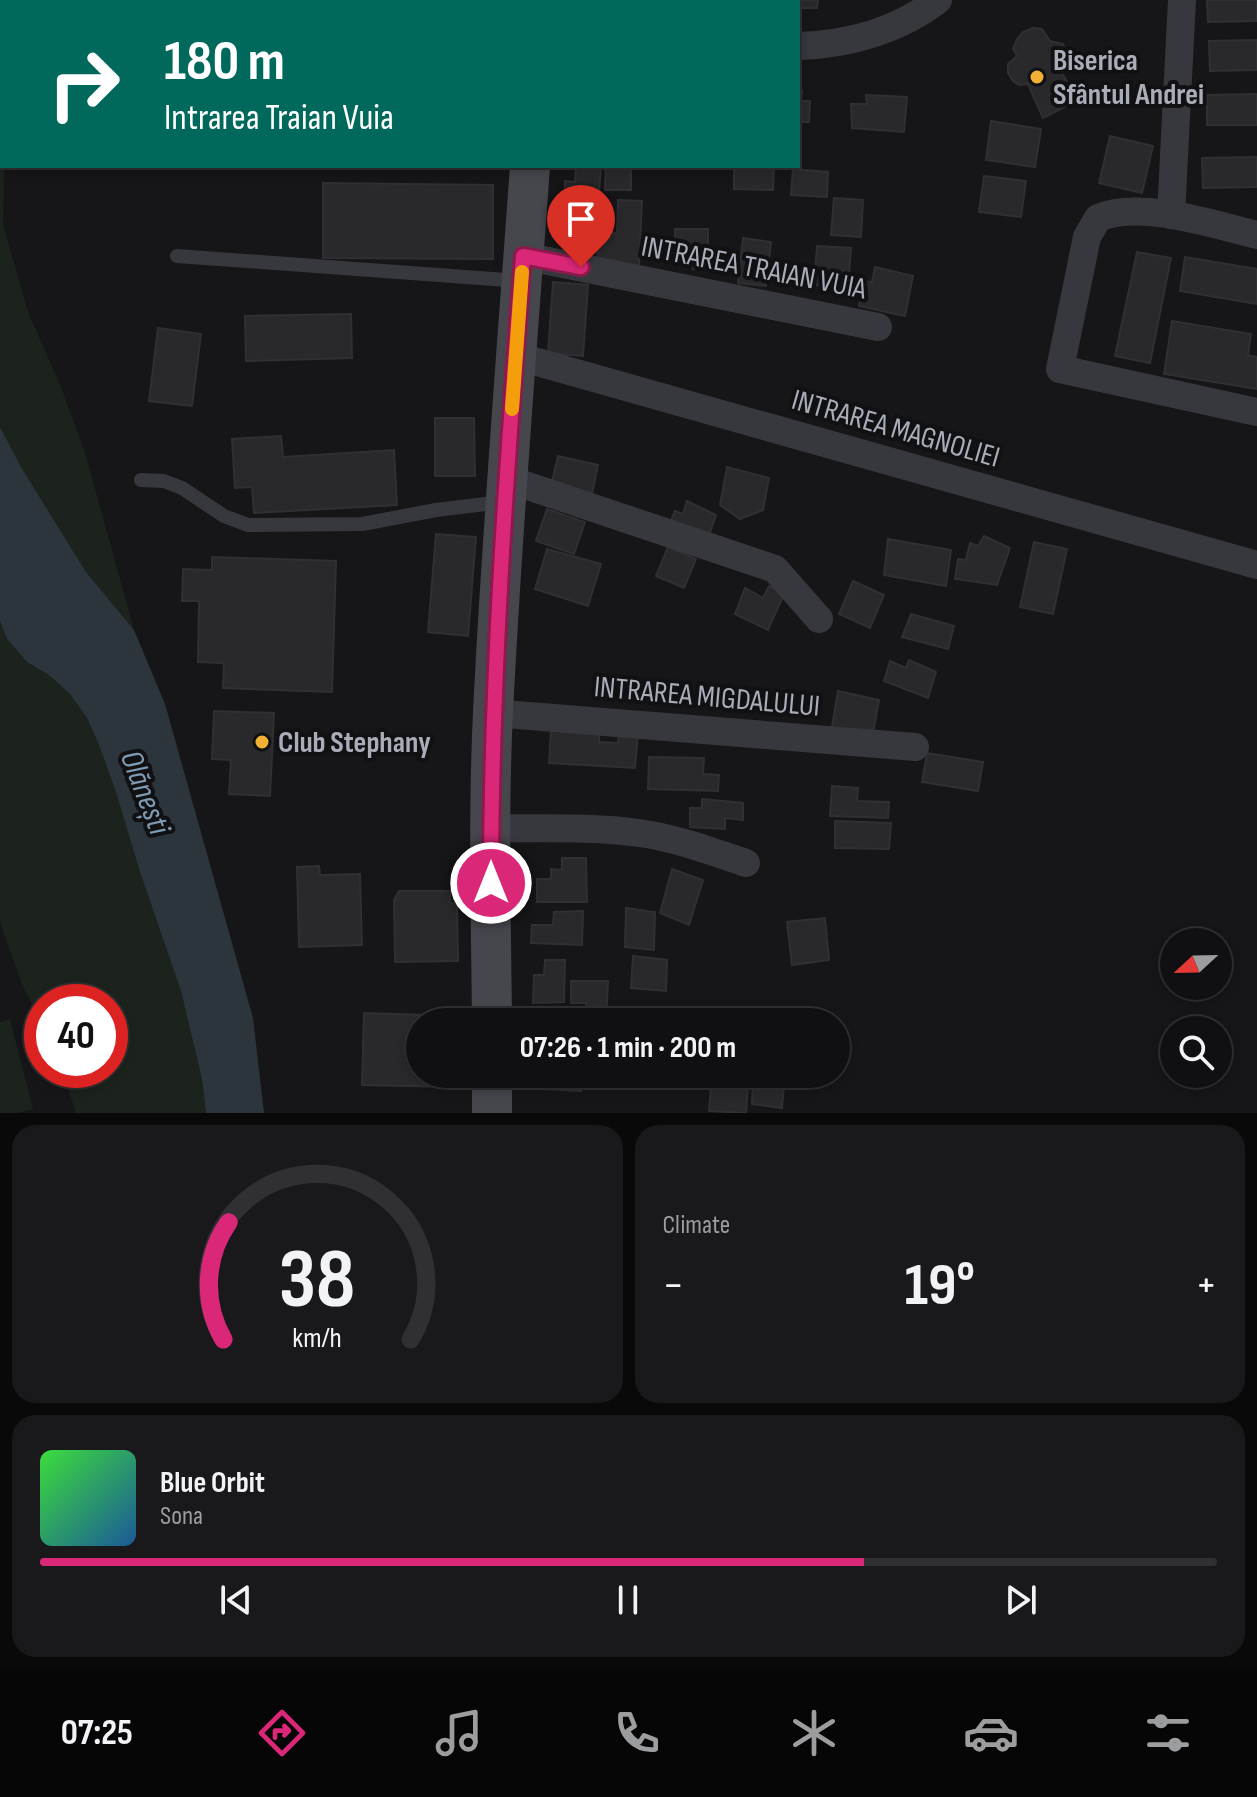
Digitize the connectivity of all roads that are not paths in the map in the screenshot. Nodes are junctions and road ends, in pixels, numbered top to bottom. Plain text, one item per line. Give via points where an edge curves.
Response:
1 (938, 0) edge
2 (1182, 0) edge
3 (800, 46) edge
4 (530, 168) edge
5 (1171, 215) junction
6 (1257, 235) edge
7 (177, 256) dead end
8 (522, 268) junction
9 (878, 327) dead end
10 (516, 356) junction
11 (1257, 412) edge
12 (141, 480) dead end
13 (506, 490) junction
14 (1257, 565) edge
15 (819, 619) dead end
16 (493, 713) junction
17 (915, 747) dead end
18 (491, 828) junction
19 (746, 863) dead end
20 (492, 1008) edge
21 (492, 1088) edge
22 (492, 1113) edge

1 - 3 street via 876,34
2 - 5 street
4 - 8 street
5 - 6 street
5 - 11 street via 1124,211 1098,218 1092,226 1060,369
7 - 8 lane
8 - 9 street, INTRAREA TRAIAN VUIA
8 - 10 street
10 - 13 street
10 - 14 street, INTRAREA MAGNOLIEI
12 - 13 lane via 173,484 248,525 362,524
13 - 15 street via 775,569
13 - 16 street
16 - 17 street, INTRAREA MIGDALULUI
16 - 18 street
18 - 19 street via 642,833
18 - 20 street
21 - 22 street

